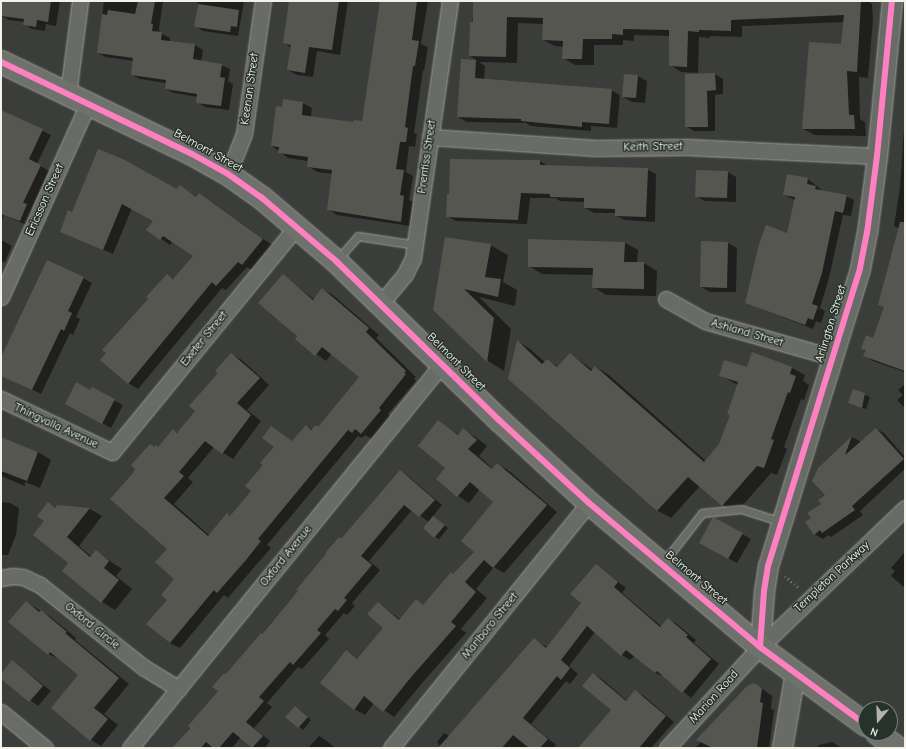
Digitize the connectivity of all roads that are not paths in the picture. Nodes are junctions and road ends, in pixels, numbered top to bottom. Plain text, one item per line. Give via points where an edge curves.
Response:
1 (80, 1) edge
2 (263, 1) edge
3 (450, 1) edge
4 (892, 1) edge
5 (1, 62) edge
6 (68, 94) junction
7 (88, 103) junction
8 (430, 137) junction
9 (877, 156) junction
10 (228, 174) junction
11 (297, 226) junction
12 (416, 245) junction
13 (336, 261) junction
14 (1, 297) edge
15 (666, 299) dead end
16 (381, 303) junction
17 (832, 357) junction
18 (442, 364) junction
19 (1, 399) edge
20 (112, 452) joint
21 (589, 503) junction
22 (905, 508) edge
23 (782, 522) junction
24 (662, 564) junction
25 (1, 578) edge
26 (760, 647) junction
27 (795, 672) junction
28 (178, 689) junction
29 (1, 712) edge
30 (858, 719) edge
31 (888, 741) edge
32 (45, 748) edge
33 (130, 748) edge
34 (391, 748) edge
35 (667, 748) edge
36 (782, 748) edge
37 (898, 748) edge

1 - 6 street
2 - 10 street, Keenan Street via 245,127 240,148
3 - 8 street, Prentiss Street
4 - 9 street, Arlington Street
5 - 6 main road, Belmont Street
6 - 7 main road, Belmont Street
7 - 10 main road, Belmont Street
7 - 14 street, Ericsson Street
8 - 9 street, Keith Street via 596,148 686,147
8 - 12 street, Prentiss Street
9 - 17 street, Arlington Street via 860,268
10 - 11 main road, Belmont Street
11 - 13 main road, Belmont Street
11 - 20 street, Exeter Street
12 - 13 lane via 358,236
12 - 16 street, Prentiss Street via 409,269
13 - 16 main road, Belmont Street
15 - 17 street, Ashland Street via 705,321
16 - 18 main road, Belmont Street
17 - 23 street, Arlington Street
18 - 21 main road, Belmont Street
18 - 28 street, Oxford Avenue
19 - 20 street, Thingvalla Avenue
21 - 24 main road, Belmont Street
21 - 34 street, Marlboro Street
22 - 26 street, Templeton Parkway
23 - 24 lane via 742,509 702,513
23 - 26 street, Arlington Street via 768,566
24 - 26 main road, Belmont Street
25 - 28 street, Oxford Circle via 22,577 40,585 143,667
26 - 27 main road, Belmont Street
26 - 35 street, Marion Road
27 - 30 main road, Belmont Street
27 - 36 street
28 - 33 street, Oxford Avenue
29 - 32 street
31 - 37 main road

